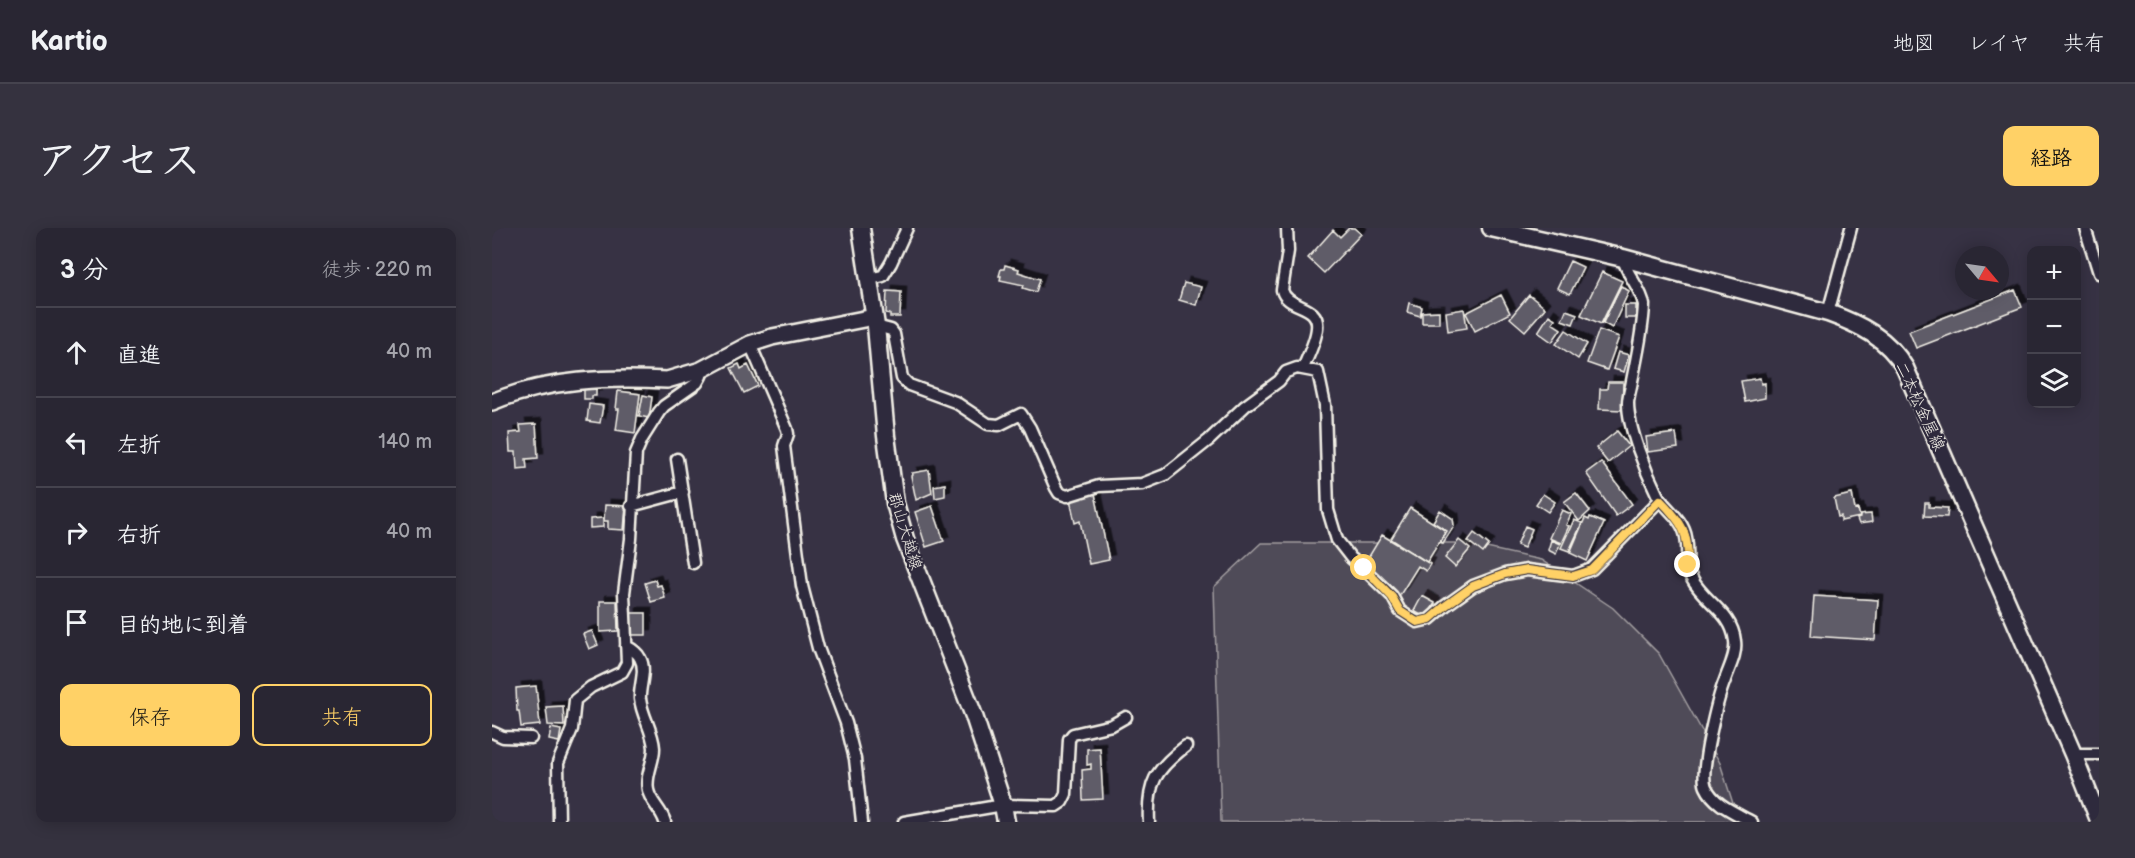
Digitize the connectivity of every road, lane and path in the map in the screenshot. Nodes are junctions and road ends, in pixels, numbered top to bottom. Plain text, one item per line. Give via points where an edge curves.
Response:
1 (861, 228) edge
2 (907, 228) edge
3 (1287, 228) edge
4 (1491, 228) edge
5 (1851, 228) edge
6 (2085, 228) edge
7 (1623, 258) junction
8 (2099, 273) edge
9 (869, 279) junction
10 (1828, 313) junction
11 (875, 322) junction
12 (750, 344) junction
13 (1303, 368) junction
14 (700, 370) junction
15 (492, 402) edge
16 (678, 459) dead end
17 (683, 492) junction
18 (1660, 500) junction
19 (632, 506) junction
20 (693, 563) dead end
21 (626, 646) junction
22 (1126, 717) dead end
23 (492, 732) edge
24 (531, 738) dead end
25 (1186, 746) dead end
26 (2073, 754) junction
27 (2099, 754) edge
28 (1003, 805) junction
29 (2099, 820) edge
30 (559, 822) edge
31 (665, 822) edge
32 (862, 822) edge
33 (904, 822) edge
34 (1006, 822) edge
35 (1149, 822) edge
36 (1752, 822) edge

1 - 9 main road, 郡山大越線
2 - 9 street via 883,276
3 - 13 street via 1283,296 1315,315 1317,328
4 - 7 main road, 二本松金屋線
5 - 10 street
6 - 8 street
7 - 10 main road, 二本松金屋線
7 - 18 street via 1644,305 1629,410 1645,466
9 - 11 main road, 郡山大越線
10 - 26 main road, 二本松金屋線 via 1879,338 1905,368
11 - 12 street via 772,337
11 - 13 street via 894,334 902,378 909,385 955,402 988,424 999,425 1021,414 1059,493 1067,496 1099,486 1142,484 1165,475 1286,372
11 - 28 main road, 郡山大越線 via 895,503
12 - 14 street
12 - 32 street via 787,429 784,446 802,586 818,648 846,723 855,759
13 - 18 street via 1318,372 1322,387 1328,510 1337,540 1392,597 1400,611 1417,622 1430,619 1473,586 1505,574 1527,570 1573,576 1592,570
14 - 15 street via 667,380 545,385
14 - 19 street via 697,383 664,406 642,439 636,453
16 - 17 street
17 - 19 street
17 - 20 street
18 - 36 street via 1684,529 1692,580 1722,612 1735,640 1715,713 1706,786 1712,797
19 - 21 street via 624,593
21 - 30 street via 627,663 622,672 575,700 572,729 558,763
21 - 31 street via 640,657 643,667 640,697 654,750 648,791
22 - 28 street via 1112,725 1073,734 1069,739 1066,794 1060,804
23 - 24 street via 510,738
25 - 35 street via 1170,758 1152,783
26 - 27 street
26 - 29 main road, 二本松金屋線
28 - 33 street
28 - 34 main road, 郡山大越線

